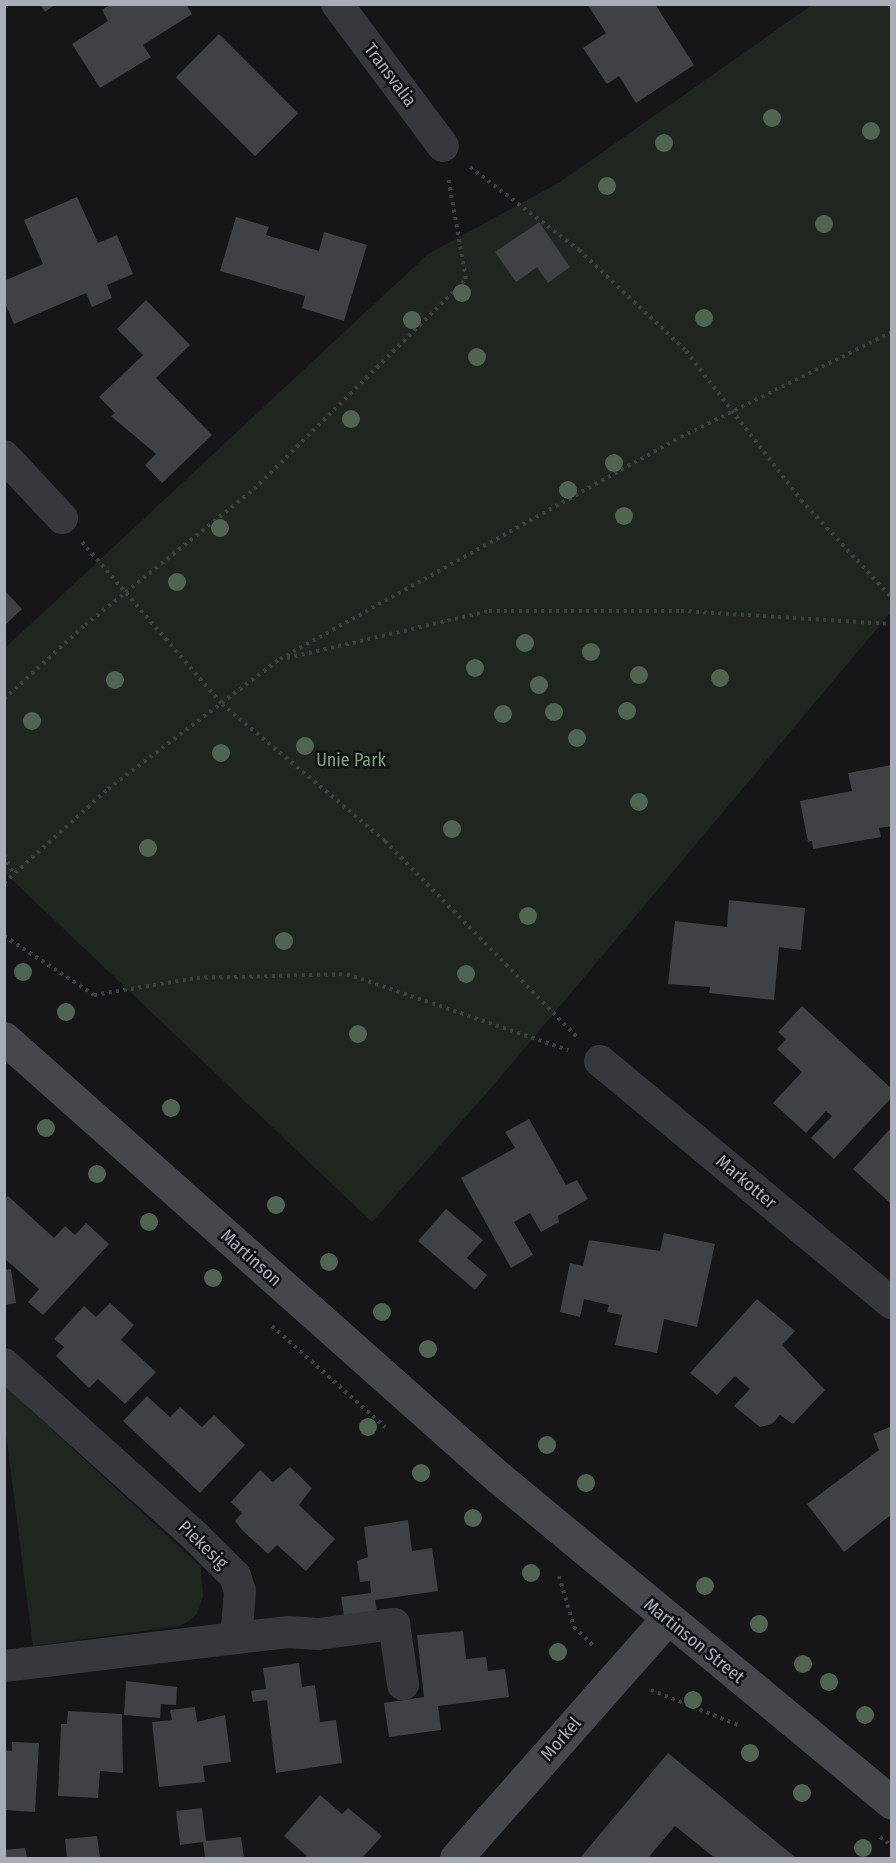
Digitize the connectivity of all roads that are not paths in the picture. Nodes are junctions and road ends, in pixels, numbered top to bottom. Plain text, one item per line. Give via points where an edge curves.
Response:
1 (337, 4) edge
2 (443, 146) road end
3 (4, 456) edge
4 (62, 518) road end
5 (4, 1038) edge
6 (600, 1061) road end
7 (891, 1303) edge
8 (4, 1364) edge
9 (498, 1478) joint
10 (667, 1619) junction
11 (236, 1638) junction
12 (4, 1666) edge
13 (402, 1684) dead end
14 (891, 1803) edge
15 (456, 1858) edge

1 - 2 street, Transvalia
3 - 4 street
5 - 9 street, Martinson
6 - 7 street, Markotter
8 - 11 street, Piekesig via 235,1576 240,1591
9 - 10 street, Martinson Street
10 - 14 street, Martinson Street
10 - 15 street, Morkel
11 - 12 street
11 - 13 street via 289,1632 318,1634 394,1624

